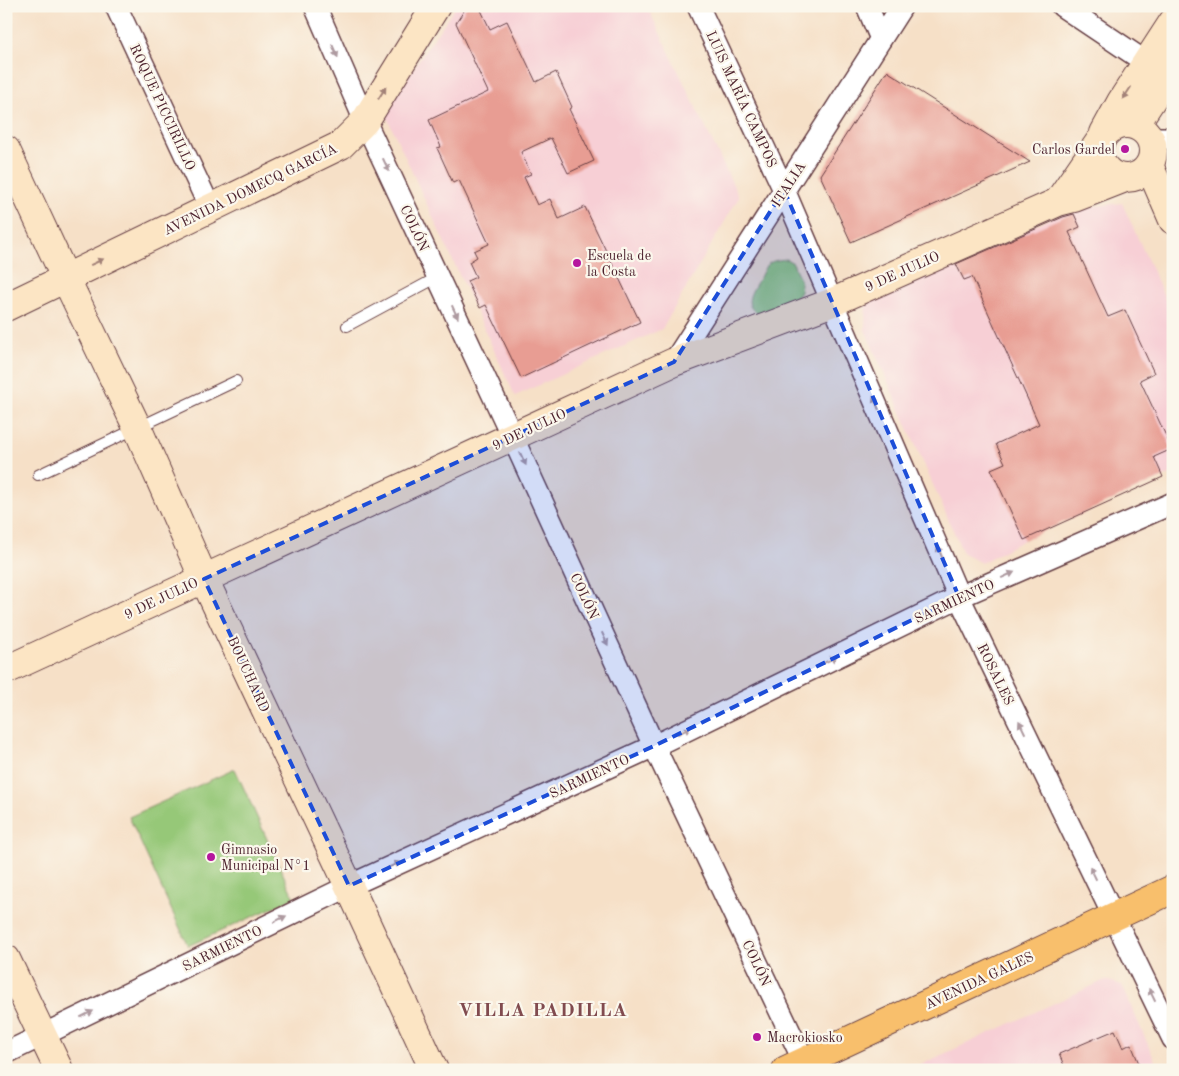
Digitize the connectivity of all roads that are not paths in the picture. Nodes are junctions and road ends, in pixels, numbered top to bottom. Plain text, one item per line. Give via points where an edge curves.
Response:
1 (116, 6) edge
2 (315, 6) edge
3 (436, 6) edge
4 (698, 6) edge
5 (867, 6) edge
6 (902, 6) edge
7 (1062, 6) edge
8 (1173, 22) edge
9 (881, 39) junction
10 (1160, 65) edge
11 (365, 121) junction
12 (1153, 134) edge
13 (1102, 137) junction
14 (6, 150) edge
15 (1149, 165) junction
16 (1126, 178) junction
17 (784, 190) junction
18 (1058, 202) junction
19 (210, 208) junction
20 (1173, 220) edge
21 (65, 277) junction
22 (438, 277) junction
23 (833, 302) junction
24 (6, 307) edge
25 (347, 326) dead end
26 (674, 362) junction
27 (236, 381) dead end
28 (137, 428) junction
29 (512, 436) junction
30 (38, 475) dead end
31 (1173, 503) edge
32 (204, 578) junction
33 (959, 597) junction
34 (6, 670) edge
35 (654, 746) junction
36 (349, 886) junction
37 (1173, 889) edge
38 (1114, 917) junction
39 (6, 958) edge
40 (43, 1036) junction
41 (1173, 1039) edge
42 (6, 1053) edge
43 (799, 1067) edge
44 (59, 1070) edge
45 (434, 1070) edge

1 - 19 street, ROQUE PICCIRILLO
2 -> 11 street, COLÓN
11 -> 3 main road, AVENIDA DOMECQ GARCÍA
4 - 17 street, LUIS MARÍA CAMPOS
5 - 9 street
6 - 9 street, ITALIA
7 - 10 street
8 - 10 main road
9 - 17 street, ITALIA
10 - 12 main road
10 -> 13 main road via 1121,102
11 - 19 main road, AVENIDA DOMECQ GARCÍA via 341,145
11 -> 22 street, COLÓN
12 - 13 main road via 1128,123 1111,128
12 - 15 main road
13 - 16 main road via 1098,149 1103,166 1116,177
13 - 18 main road
14 - 21 main road, BOUCHARD
15 - 16 main road via 1135,177
15 - 20 main road
16 - 18 main road, 9 DE JULIO
17 - 23 street, LUIS MARÍA CAMPOS
17 - 26 street, ITALIA
18 - 23 main road, 9 DE JULIO
21 -> 19 main road, AVENIDA DOMECQ GARCÍA
21 - 24 main road, AVENIDA DOMECQ GARCÍA
21 - 28 main road, BOUCHARD
22 - 25 lane
22 -> 29 street, COLÓN
23 - 26 main road, 9 DE JULIO
33 -> 23 street, ROSALES
26 - 29 main road, 9 DE JULIO
27 - 28 lane
28 - 30 lane
28 - 32 main road, BOUCHARD
29 - 32 main road, 9 DE JULIO
29 -> 35 street, COLÓN
33 -> 31 street, SARMIENTO
32 - 34 main road, 9 DE JULIO
32 - 36 main road, BOUCHARD
35 -> 33 street, SARMIENTO
38 -> 33 street, ROSALES
36 -> 35 street, SARMIENTO
35 - 43 street, COLÓN
40 -> 36 street, SARMIENTO
36 - 45 main road, BOUCHARD
37 - 38 main road, AVENIDA GALES
41 -> 38 street, ROSALES
38 - 43 main road, AVENIDA GALES
39 - 40 main road
40 - 42 street, SARMIENTO
40 - 44 main road

